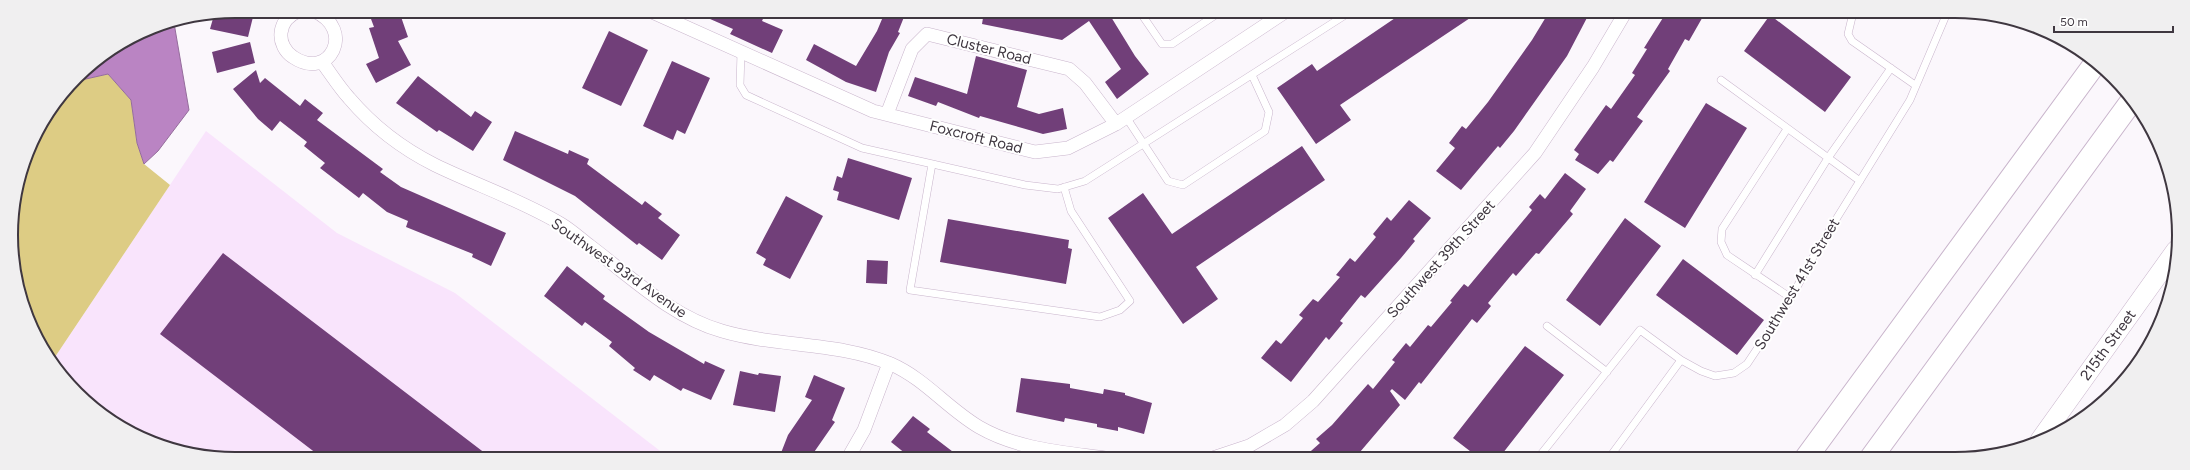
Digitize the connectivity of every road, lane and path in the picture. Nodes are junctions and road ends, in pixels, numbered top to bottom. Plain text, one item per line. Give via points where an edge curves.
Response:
1 (287, 18) edge
2 (326, 18) edge
3 (666, 18) edge
4 (1144, 18) edge
5 (1211, 18) edge
6 (1276, 18) edge
7 (1341, 18) edge
8 (1622, 18) edge
9 (1852, 18) edge
10 (1945, 18) edge
11 (741, 52) junction
12 (322, 62) junction
13 (2092, 67) edge
14 (1891, 68) junction
15 (1252, 75) junction
16 (1721, 80) dead end
17 (1916, 86) junction
18 (2129, 105) edge
19 (887, 114) junction
20 (1121, 120) junction
21 (1787, 129) junction
22 (1143, 144) junction
23 (1828, 158) junction
24 (932, 164) junction
25 (1860, 181) junction
26 (1064, 187) junction
27 (2171, 257) edge
28 (1756, 275) junction
29 (1792, 298) junction
30 (1546, 326) dead end
31 (1681, 360) junction
32 (889, 363) junction
33 (1607, 372) junction
34 (2046, 432) edge
35 (851, 452) edge
36 (1061, 452) edge
37 (1231, 452) edge
38 (1543, 452) edge
39 (1613, 452) edge
40 (1810, 452) edge
41 (1875, 452) edge

1 - 12 street via 283,23 281,34 283,45 290,55 300,62
2 - 12 street via 336,34 336,46 331,55
3 - 11 street, Foxcroft Road
4 - 5 lane via 1162,44 1172,44
6 - 20 street, Foxcroft Road
7 - 15 lane
8 - 37 street, Southwest 39th Street via 1593,67 1535,153 1313,401 1285,425 1249,446
9 - 14 lane via 1848,34 1852,41
10 - 17 lane, Southwest 41st Street
11 - 19 street, Foxcroft Road via 873,111
11 - 24 lane via 740,84 746,95 862,148
12 - 32 street, Southwest 93rd Avenue via 349,98 374,123 405,147 433,164 563,225 657,298 687,317 722,331 852,353
13 - 40 highway
14 - 17 lane
14 - 23 lane
15 - 22 lane
15 - 22 lane via 1269,112 1265,131 1183,185 1168,181
16 - 21 lane
17 - 25 lane, Southwest 41st Street
18 - 41 highway
19 - 20 street, Foxcroft Road via 1036,152 1068,148
19 - 20 street, Cluster Road via 912,49 927,34 1068,69
20 - 22 lane
21 - 23 lane
21 - 28 lane via 1722,229 1721,242 1727,255
22 - 26 lane via 1085,181
23 - 25 lane
23 - 28 lane
24 - 26 lane via 1025,185 1058,189
24 - 26 lane via 910,290 1100,317 1120,310 1130,301 1071,211
25 - 29 lane, Southwest 41st Street via 1817,250
27 - 34 street, 215th Street
28 - 29 lane
29 - 31 lane, Southwest 41st Street via 1747,364 1734,373 1715,376
30 - 33 lane
31 - 33 lane, Southwest 41st Street via 1640,330
31 - 39 lane
32 - 35 street via 864,430
32 - 36 street, Southwest 93rd Avenue via 913,375 978,426 1007,441 1031,448
33 - 38 lane, Southwest 41st Street

